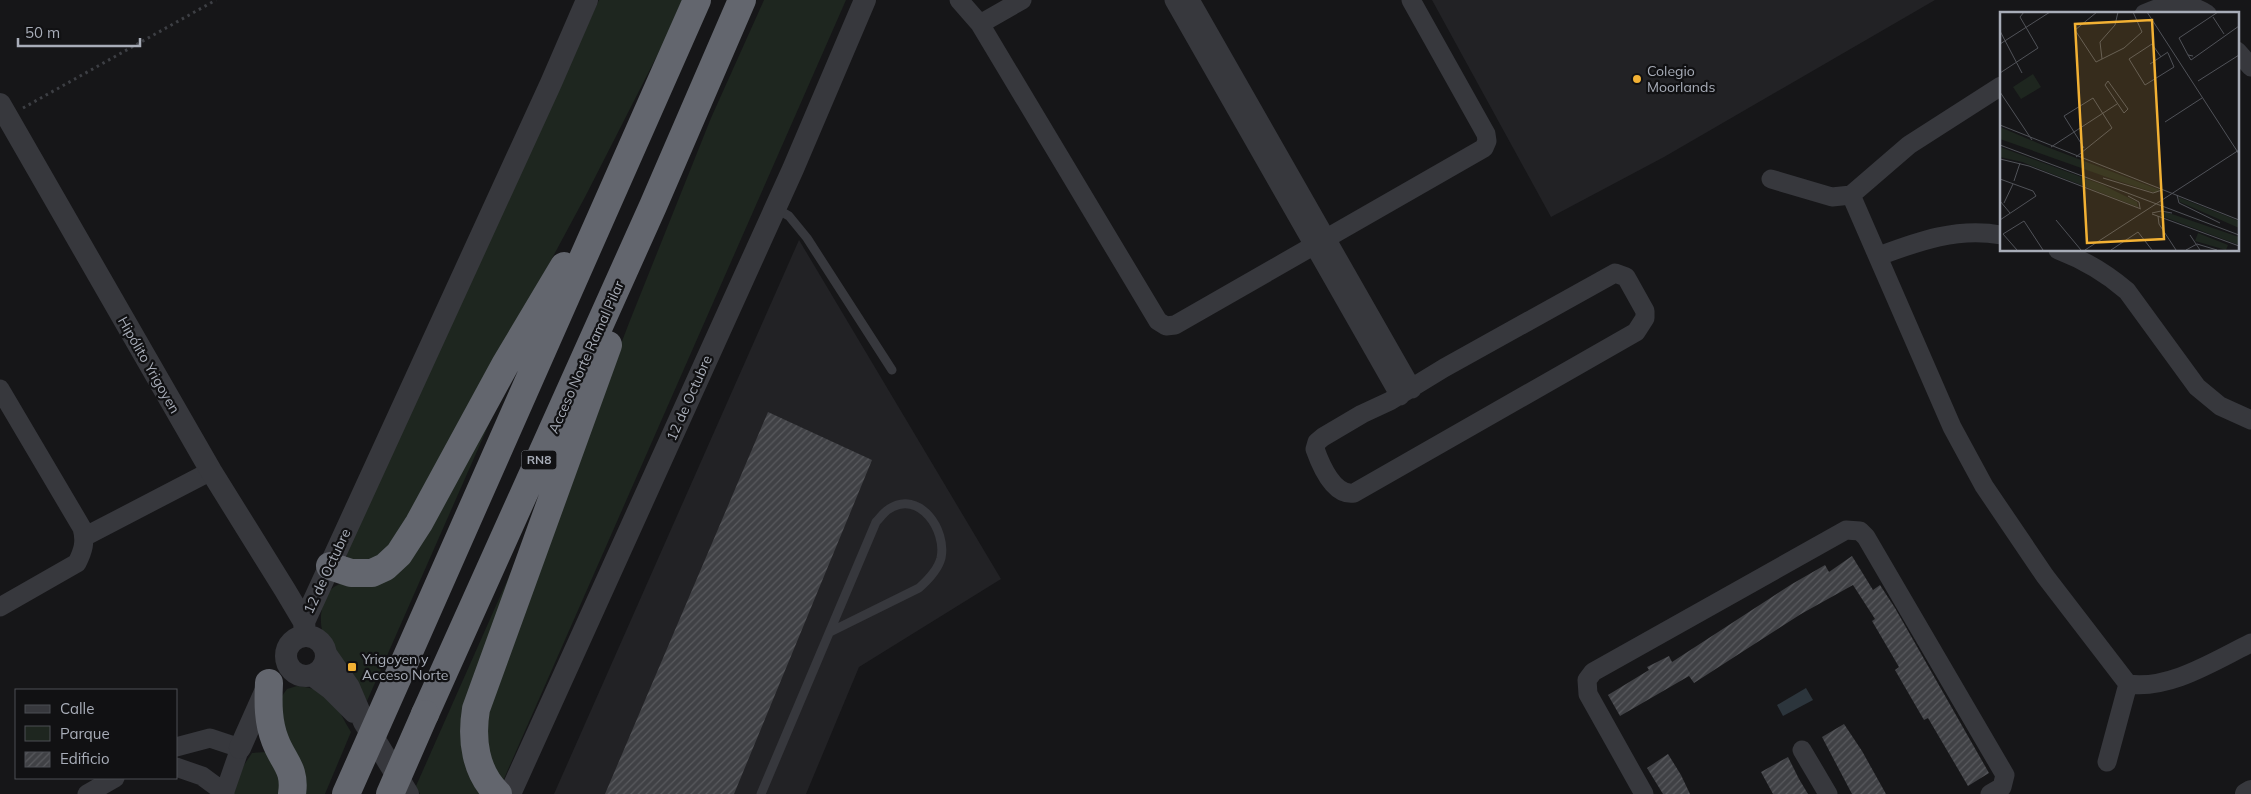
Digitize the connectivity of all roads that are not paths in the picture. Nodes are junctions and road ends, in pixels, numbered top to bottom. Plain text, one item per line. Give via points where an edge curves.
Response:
1 (587, 0) edge
2 (697, 0) edge
3 (742, 0) edge
4 (865, 0) edge
5 (959, 0) edge
6 (1022, 0) edge
7 (1174, 0) edge
8 (1190, 0) edge
9 (1411, 0) edge
10 (2202, 6) edge
11 (2148, 12) edge
12 (980, 24) junction
13 (2238, 51) edge
14 (2251, 67) edge
15 (2000, 87) edge
16 (4, 111) edge
17 (625, 164) junction
18 (1771, 179) dead end
19 (1851, 195) junction
20 (654, 206) junction
21 (775, 208) junction
22 (2000, 235) edge
23 (1320, 242) junction
24 (2060, 251) edge
25 (1880, 256) junction
26 (892, 370) dead end
27 (0, 389) edge
28 (1406, 392) junction
29 (2251, 420) edge
30 (211, 471) junction
31 (84, 537) junction
32 (330, 566) junction
33 (0, 607) edge
34 (304, 629) junction
35 (830, 632) junction
36 (2251, 642) edge
37 (326, 654) junction
38 (298, 670) junction
39 (269, 683) junction
40 (2128, 684) junction
41 (269, 716) junction
42 (364, 722) junction
43 (178, 746) edge
44 (240, 748) junction
45 (1802, 750) dead end
46 (2107, 762) dead end
47 (178, 768) edge
48 (113, 779) edge
49 (2251, 791) edge
50 (87, 794) edge
51 (224, 794) edge
52 (292, 794) edge
53 (346, 794) edge
54 (390, 794) edge
55 (408, 794) edge
56 (498, 794) edge
57 (510, 794) edge
58 (761, 794) edge
59 (1644, 794) edge
60 (1828, 794) edge
61 (1990, 794) edge
62 (2246, 794) edge

1 - 32 street, 12 de Octubre
2 - 17 highway
3 - 20 highway, Acceso Norte Ramal Pilar / RN8
4 - 21 street, 12 de Octubre
5 - 12 street
6 - 12 street
7 - 23 street
8 - 23 street
9 - 23 street via 1487,141 1480,151
10 - 11 street via 2184,0 2172,1
12 - 23 street via 1158,321 1166,326 1175,325
13 - 14 street
15 - 19 street via 1909,145
16 - 30 street, Hipólito Yrigoyen
17 - 32 highway via 505,365 399,554 385,567 372,573 351,573
17 - 53 highway, bridge
18 - 19 street via 1832,197
19 - 25 street
20 - 54 highway, Acceso Norte Ramal Pilar / RN8, bridge
20 - 56 highway via 594,386 476,709 473,736 476,755 483,774
21 - 26 lane via 789,216 807,238
21 - 57 street, 12 de Octubre
22 - 25 street via 1961,232
23 - 28 street
24 - 29 street via 2112,278 2127,291 2197,388 2220,406
25 - 40 street via 1952,427 1984,486 2045,576
27 - 31 street via 82,528
28 - 28 street via 1317,442 1317,455 1340,491 1354,493 1636,332 1645,318 1645,311 1626,277 1615,273
30 - 31 street
30 - 34 street, Hipólito Yrigoyen
31 - 33 street via 83,551 77,563
32 - 34 street, 12 de Octubre
34 - 37 street
34 - 38 street via 290,644
35 - 35 lane via 876,522 890,508 906,504 930,515 943,541 941,559 931,578 919,588
35 - 58 lane
36 - 40 street via 2164,682 2145,687
37 - 38 street via 324,665
37 - 42 street via 348,687
38 - 39 street
38 - 41 street
38 - 42 street via 331,689
39 - 41 highway
39 - 44 street
40 - 46 street
41 - 44 street via 258,738 250,746
41 - 52 highway via 275,740 293,774
42 - 55 street
43 - 44 street via 210,738
44 - 51 street
45 - 60 street
47 - 51 street via 202,776
48 - 50 street
49 - 62 street
59 - 61 street via 1588,694 1587,680 1593,672 1846,530 1854,530 1866,537 2005,775 2002,787

